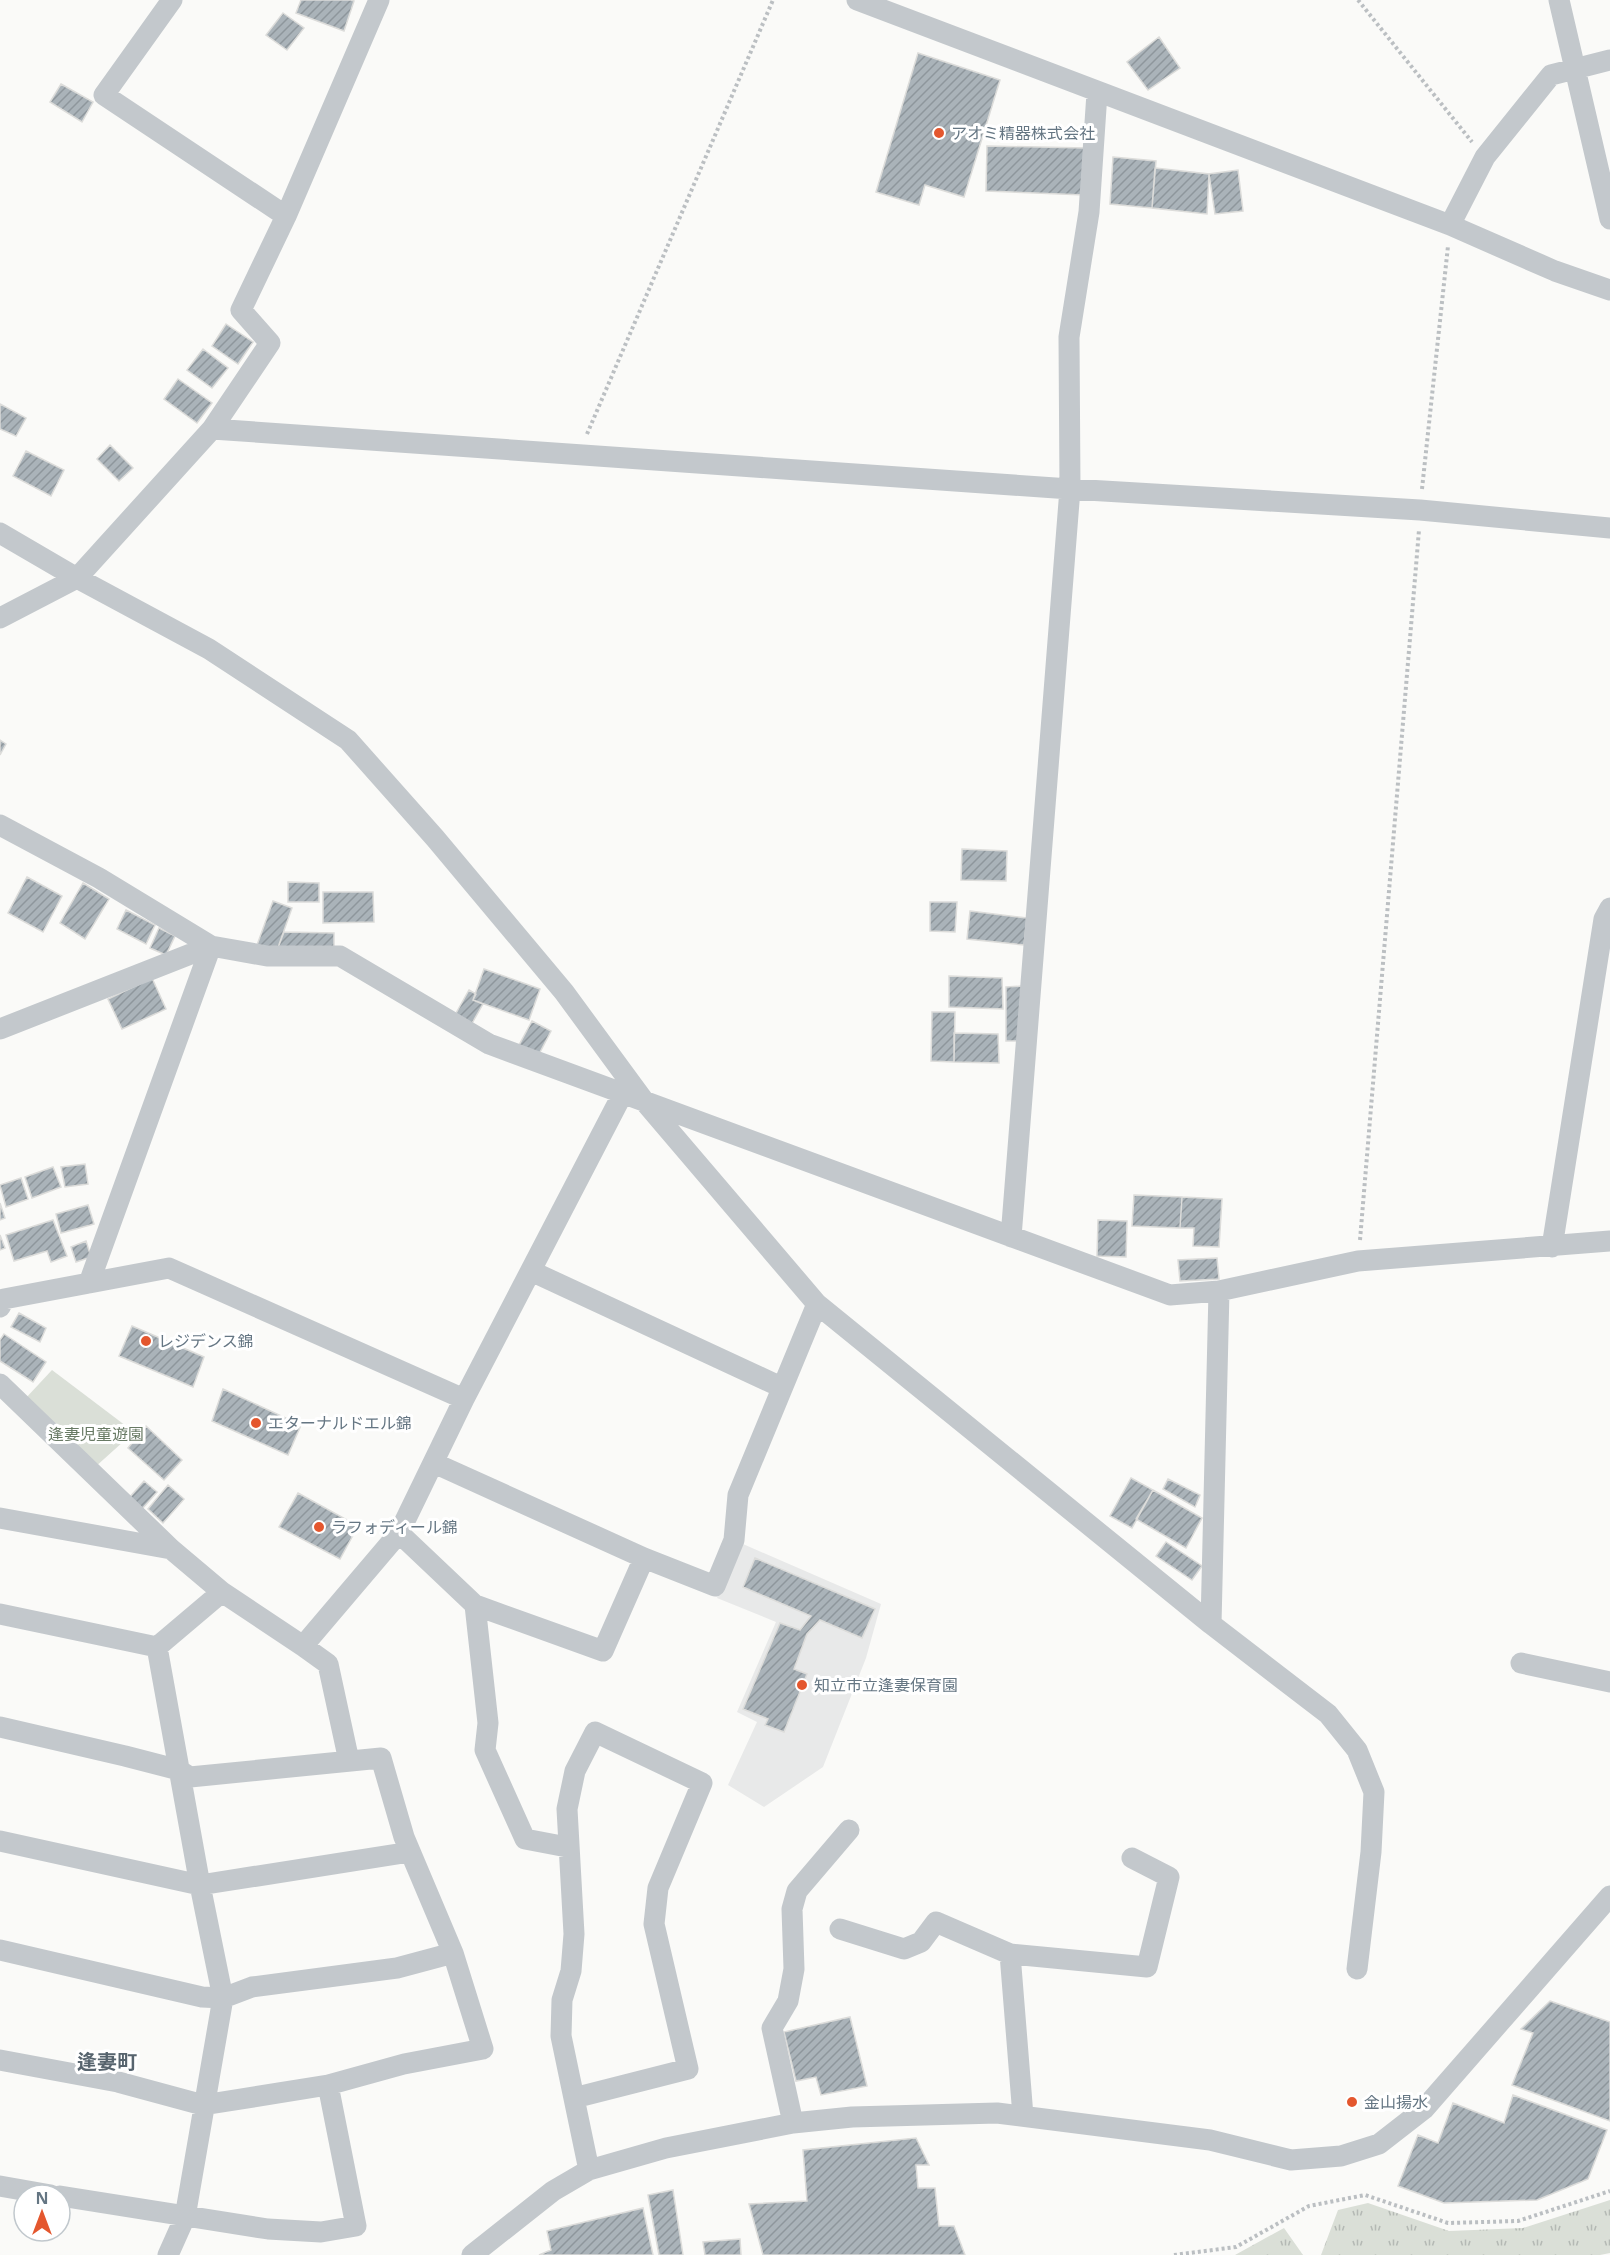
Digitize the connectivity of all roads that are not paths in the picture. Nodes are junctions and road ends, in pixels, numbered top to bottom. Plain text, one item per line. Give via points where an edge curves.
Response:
1 (172, 0) edge
2 (379, 0) edge
3 (857, 0) edge
4 (1559, 0) edge
5 (1610, 60) edge
6 (1576, 68) junction
7 (1097, 93) junction
8 (286, 216) junction
9 (1610, 219) edge
10 (1450, 225) junction
11 (1610, 290) edge
12 (212, 429) junction
13 (1070, 489) junction
14 (1610, 528) edge
15 (0, 533) edge
16 (77, 578) junction
17 (0, 618) edge
18 (0, 825) edge
19 (1610, 908) edge
20 (211, 946) junction
21 (0, 1029) edge
22 (623, 1094) junction
23 (644, 1101) junction
24 (1011, 1237) junction
25 (1610, 1241) edge
26 (1552, 1247) junction
27 (531, 1271) junction
28 (89, 1283) junction
29 (1219, 1291) junction
30 (1, 1301) edge
31 (817, 1304) junction
32 (0, 1384) edge
33 (781, 1386) junction
34 (464, 1399) junction
35 (434, 1462) junction
36 (0, 1518) edge
37 (399, 1533) junction
38 (171, 1549) junction
39 (644, 1558) junction
40 (222, 1592) junction
41 (475, 1605) junction
42 (0, 1614) edge
43 (1211, 1624) junction
44 (303, 1646) junction
45 (157, 1647) junction
46 (1521, 1663) dead end
47 (1610, 1682) edge
48 (0, 1727) edge
49 (349, 1761) junction
50 (179, 1770) junction
51 (849, 1830) dead end
52 (0, 1841) edge
53 (567, 1847) junction
54 (410, 1852) junction
55 (1131, 1858) dead end
56 (200, 1885) junction
57 (1610, 1896) edge
58 (840, 1929) dead end
59 (0, 1950) edge
60 (453, 1953) junction
61 (1010, 1954) junction
62 (1357, 1969) dead end
63 (223, 1998) junction
64 (0, 2060) edge
65 (328, 2085) junction
66 (573, 2098) junction
67 (203, 2105) junction
68 (1023, 2116) junction
69 (793, 2123) junction
70 (589, 2170) junction
71 (72, 2198) edge
72 (185, 2217) junction
73 (168, 2255) edge
74 (472, 2255) edge

1 - 8 street via 104,95
2 - 8 street
3 - 7 street
4 - 6 street
5 - 6 street
6 - 9 street
6 - 10 street via 1551,75 1485,158
7 - 10 street
7 - 13 street via 1089,212 1069,337
8 - 12 street via 241,310 270,343
10 - 11 street via 1555,271
12 - 13 street
12 - 16 street
13 - 14 street via 1420,510
13 - 24 street
15 - 16 street
16 - 17 street
16 - 23 street via 209,650 348,740 564,992
18 - 20 street via 99,878
19 - 26 street via 1604,919
20 - 21 street
20 - 22 street via 267,956 340,956 489,1044
20 - 28 street
22 - 23 street
22 - 27 street
23 - 24 street
23 - 31 street
24 - 29 street via 1170,1295
25 - 26 street
26 - 29 street via 1358,1262
27 - 33 street
27 - 34 street
28 - 30 street
28 - 34 street via 169,1268
29 - 43 street
31 - 33 street
31 - 43 street
32 - 38 street
33 - 39 street via 738,1495 734,1540 715,1586
34 - 35 street
35 - 37 street
35 - 39 street
36 - 38 street
37 - 41 street
37 - 44 street
38 - 40 street
39 - 41 street via 603,1651
40 - 44 street
40 - 45 street
41 - 53 street via 487,1712 485,1750 525,1839
42 - 45 street
43 - 62 street via 1328,1714 1357,1750 1374,1792
44 - 49 street via 328,1664
45 - 50 street
46 - 47 street
48 - 50 street
49 - 50 street via 190,1777
49 - 54 street via 381,1758
50 - 56 street
51 - 69 street via 797,1891 792,1910 794,1969 788,2001 772,2028
52 - 56 street
53 - 66 street via 573,1934 571,1971 562,2000 561,2036
53 - 66 street via 567,1809 575,1771 595,1732 702,1783 658,1888 654,1924 688,2070
54 - 56 street
54 - 60 street
55 - 61 street via 1169,1877 1147,1967
56 - 63 street
57 - 68 street via 1424,2109 1379,2144 1341,2156 1291,2160 1210,2140
58 - 61 street via 904,1949 921,1942 936,1922
59 - 63 street via 202,1997
60 - 63 street via 397,1968 252,1987
60 - 65 street via 483,2049 404,2064
61 - 68 street
63 - 67 street
64 - 67 street via 117,2082
65 - 67 street
65 - 72 street via 356,2226 321,2232
66 - 70 street
67 - 72 street
68 - 69 street via 911,2115
69 - 70 street via 666,2148
70 - 74 street via 553,2191
71 - 72 street
72 - 73 street

